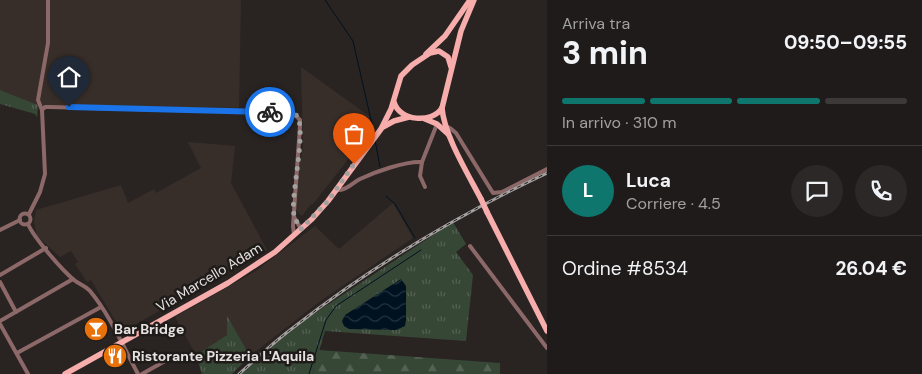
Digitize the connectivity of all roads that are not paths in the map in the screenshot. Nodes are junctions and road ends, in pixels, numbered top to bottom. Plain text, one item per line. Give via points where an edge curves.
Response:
1 (48, 0) edge
2 (472, 0) edge
3 (424, 56) junction
4 (452, 67) junction
5 (394, 102) junction
6 (442, 108) junction
7 (42, 110) junction
8 (411, 116) junction
9 (423, 119) junction
10 (441, 125) junction
11 (379, 131) junction
12 (422, 162) junction
13 (547, 169) edge
14 (425, 187) dead end
15 (336, 190) junction
16 (29, 214) junction
17 (294, 215) junction
18 (20, 220) junction
19 (28, 224) junction
20 (301, 229) junction
21 (0, 230) edge
22 (294, 235) junction
23 (470, 246) dead end
24 (46, 248) junction
25 (0, 274) edge
26 (73, 279) junction
27 (0, 282) edge
28 (102, 306) junction
29 (16, 312) junction
30 (0, 320) edge
31 (0, 324) edge
32 (547, 331) edge
33 (121, 344) junction
34 (547, 348) edge
35 (17, 354) junction
36 (174, 356) dead end
37 (28, 374) edge
38 (65, 374) edge
39 (138, 374) edge
40 (142, 374) edge

1 - 7 street via 48,43 38,100
2 - 3 main road via 445,36
2 - 4 main road
3 - 4 main road via 442,52 448,56
3 - 5 main road via 401,76
4 - 6 main road
5 - 8 main road via 400,112
5 - 11 main road, Via Marcello Adam
6 - 9 main road via 436,116
6 - 10 main road
7 - 16 street via 45,174
7 - 17 street via 50,107 290,112 300,120
8 - 9 main road
8 - 11 main road, Via Marcello Adam via 394,121
9 - 10 main road
10 - 12 street
10 - 13 street via 456,133 492,193 502,192
10 - 32 main road, bridge via 451,138
11 - 15 main road, Via Marcello Adam
12 - 14 street via 420,176
12 - 15 street via 378,171 346,189
15 - 20 main road, Via Marcello Adam
16 - 18 street via 22,214
16 - 19 street
17 - 20 street
17 - 22 street
18 - 19 street
18 - 21 street
19 - 24 street
20 - 22 main road, Via Marcello Adam
22 - 33 main road, Via Marcello Adam via 252,268
23 - 34 street
24 - 25 street
24 - 26 street
26 - 28 street via 88,289
26 - 29 street
27 - 29 street
28 - 33 street
28 - 35 street
29 - 30 street
31 - 35 street
33 - 38 main road, Via Marcello Adam
33 - 39 street
35 - 37 street
36 - 40 street

